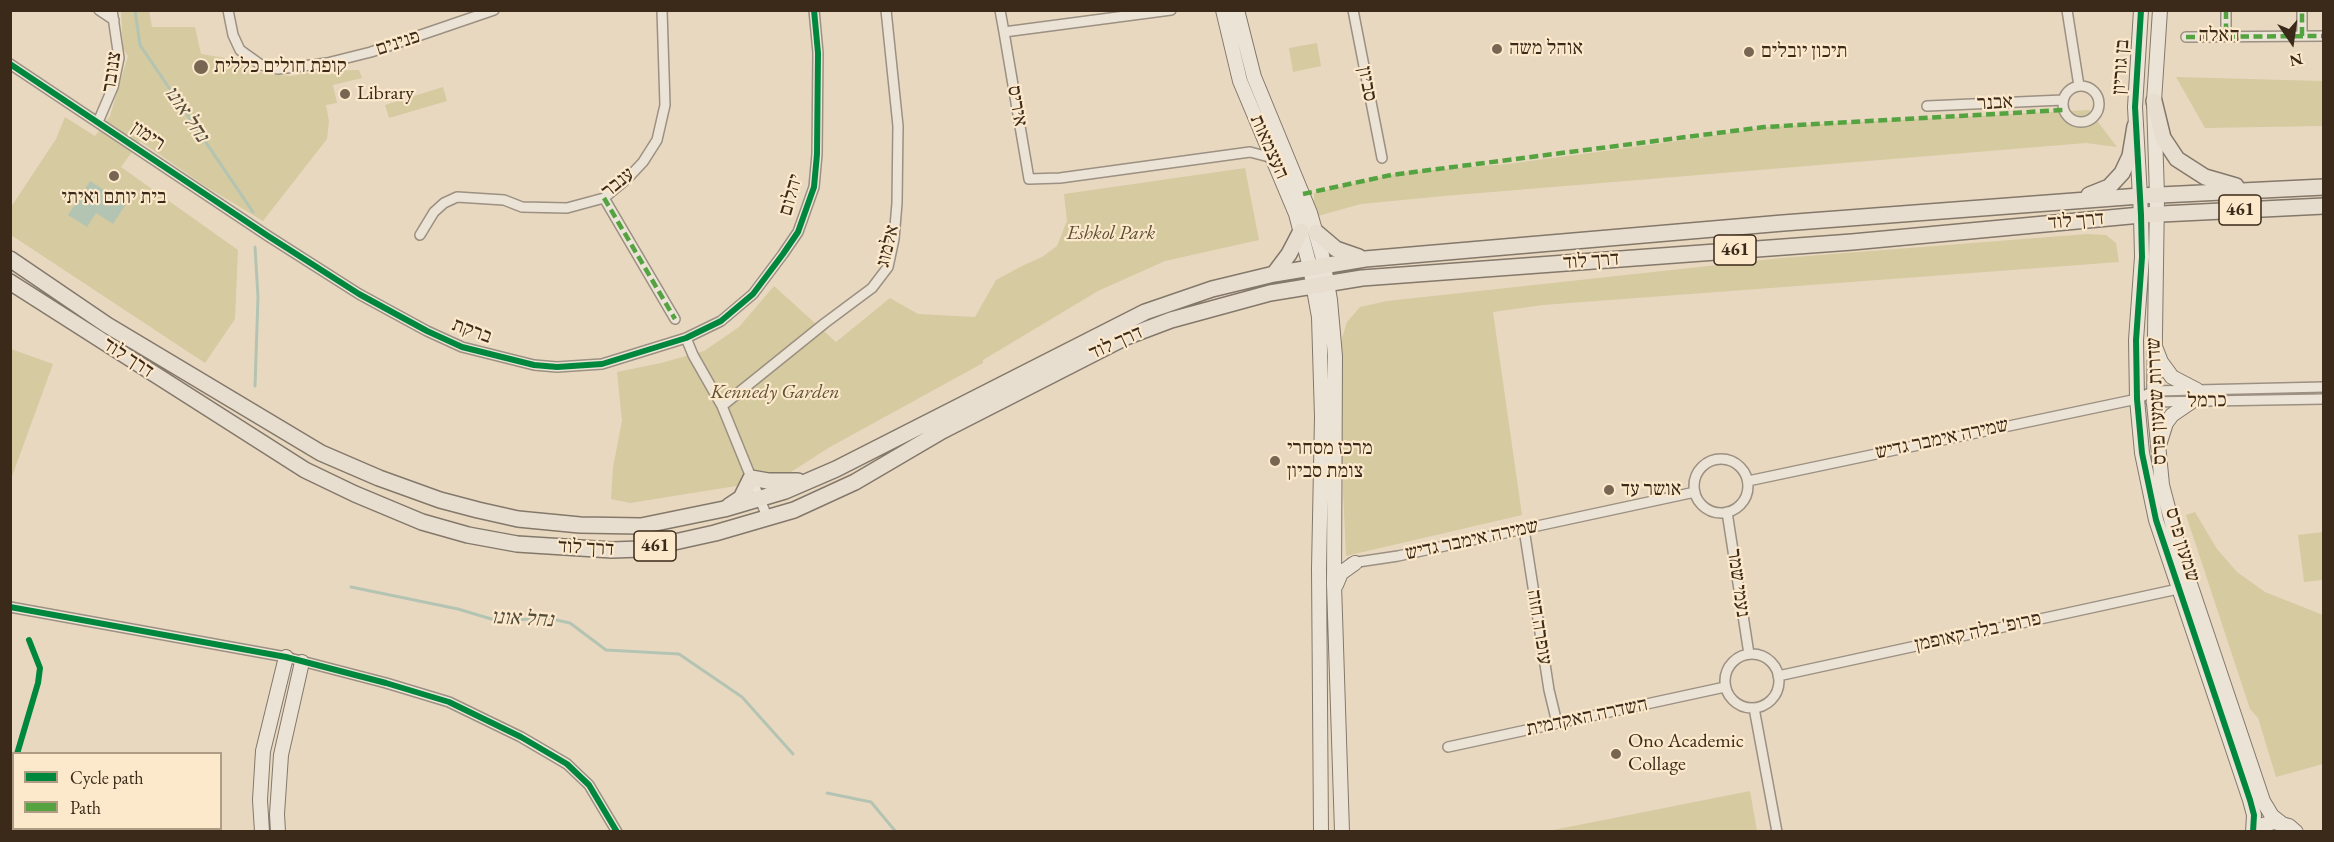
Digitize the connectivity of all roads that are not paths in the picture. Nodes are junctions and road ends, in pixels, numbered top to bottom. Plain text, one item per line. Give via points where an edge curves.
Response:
1 (99, 10) edge
2 (228, 10) edge
3 (494, 10) edge
4 (662, 10) edge
5 (814, 10) edge
6 (886, 10) edge
7 (1000, 10) edge
8 (1172, 10) edge
9 (1223, 10) edge
10 (1237, 10) edge
11 (1353, 10) edge
12 (2067, 10) edge
13 (2141, 10) edge
14 (2160, 10) edge
15 (2226, 10) edge
16 (2302, 10) edge
17 (1102, 14) edge
18 (113, 15) edge
19 (1004, 32) junction
20 (2186, 36) dead end
21 (2226, 36) junction
22 (2302, 36) junction
23 (2324, 36) edge
24 (10, 64) edge
25 (2079, 86) junction
26 (2063, 100) junction
27 (2154, 101) junction
28 (1928, 106) dead end
29 (98, 122) junction
30 (2135, 126) junction
31 (1262, 134) junction
32 (1250, 152) junction
33 (1273, 158) junction
34 (1382, 158) dead end
35 (2324, 187) edge
36 (2257, 189) junction
37 (2140, 196) junction
38 (2157, 196) junction
39 (604, 198) junction
40 (2067, 202) junction
41 (2324, 206) edge
42 (2149, 215) junction
43 (1308, 232) junction
44 (420, 235) dead end
45 (268, 236) joint
46 (2142, 257) joint
47 (10, 259) edge
48 (1365, 259) junction
49 (1317, 266) junction
50 (1274, 274) junction
51 (10, 282) edge
52 (1321, 284) junction
53 (675, 319) dead end
54 (686, 338) junction
55 (2154, 340) junction
56 (2324, 387) edge
57 (2194, 396) junction
58 (2154, 397) junction
59 (2137, 399) junction
60 (2324, 399) edge
61 (722, 406) junction
62 (2158, 453) junction
63 (751, 477) junction
64 (814, 479) junction
65 (1748, 481) junction
66 (1695, 492) junction
67 (759, 499) junction
68 (724, 509) junction
69 (1727, 512) junction
70 (768, 519) junction
71 (1524, 529) junction
72 (1334, 541) junction
73 (1355, 563) junction
74 (1335, 566) junction
75 (1319, 568) junction
76 (2178, 589) junction
77 (1334, 592) junction
78 (10, 607) edge
79 (1749, 654) junction
80 (286, 657) junction
81 (302, 662) junction
82 (1778, 676) junction
83 (1725, 687) junction
84 (1755, 708) junction
85 (1557, 723) junction
86 (1448, 747) dead end
87 (2282, 823) junction
88 (262, 831) edge
89 (278, 831) edge
90 (617, 831) edge
91 (1321, 831) edge
92 (1342, 831) edge
93 (1777, 831) edge
94 (2254, 831) edge
95 (2296, 831) edge

1 - 18 street, צנובר
2 - 3 street, פנינים via 240,50 261,65 278,69 371,52
4 - 39 street, ענבר via 665,105 657,140 643,162
5 - 54 street, יהלום via 818,53 817,154 814,187 798,232 753,294 721,321
6 - 61 street, אלמוג via 898,126 897,203 888,267 872,288
7 - 19 street, איריס
8 - 17 street
9 - 31 street, העצמאות via 1240,81
10 - 43 street, העצמאות via 1254,77 1303,194
11 - 34 street, סביון
12 - 25 street
13 - 30 street, בן גוריון
14 - 27 street, שדרות שמעון פרס
15 - 21 street
16 - 22 street
17 - 19 street
18 - 29 street, צנובר via 119,58 113,87
19 - 32 street, איריס via 1029,179
20 - 21 street, האלה
21 - 22 street, האלה
22 - 23 street, האלה
24 - 29 street, רימון
25 - 26 street via 2069,90
25 - 26 street via 2090,88 2098,97 2099,108 2092,118 2082,122 2071,119
26 - 28 street, אבנר
27 - 36 main road via 2163,138 2182,164 2217,182
27 - 38 street, שדרות שמעון פרס
29 - 45 street, רימון
30 - 37 street, שדרות שמעון פרס
30 - 40 main road via 2130,156 2116,181 2095,194
31 - 32 street
31 - 33 street, העצמאות
32 - 33 street
33 - 43 street, העצמאות
35 - 36 main road, דרך לוד / 461
36 - 38 main road, דרך לוד / 461
37 - 38 main road, דרך לוד / 461
37 - 40 main road, דרך לוד / 461
37 - 42 street, שדרות שמעון פרס
38 - 42 street, שדרות שמעון פרס
39 - 44 street, ענבר via 567,208 522,207 504,200 457,197 434,212
39 - 53 street
40 - 48 main road, דרך לוד / 461
41 - 42 main road, דרך לוד / 461
42 - 46 street, שדרות שמעון פרס
42 - 52 main road, דרך לוד / 461
42 - 55 street, שדרות שמעון פרס
43 - 48 main road via 1338,250
43 - 49 street, העצמאות
43 - 50 main road
45 - 54 street, ברקת via 408,321 486,355 557,368 602,364
46 - 59 street, שמעון פרס via 2136,340
47 - 68 main road, דרך לוד / 461 via 107,325 321,453 440,500 518,519 611,527 641,526
48 - 49 main road, דרך לוד / 461
49 - 50 main road, דרך לוד / 461
49 - 52 street, העצמאות
50 - 64 main road, דרך לוד / 461 via 1212,289 1145,312
51 - 70 main road, דרך לוד / 461 via 304,471 422,522 517,543 612,550 640,549
52 - 70 main road, דרך לוד / 461 via 1232,302 1125,337 942,431 855,482
52 - 72 street via 1335,356
52 - 75 street
54 - 61 street
55 - 57 street via 2161,362
55 - 58 street, שדרות שמעון פרס
56 - 57 street, כרמל
57 - 58 street, כרמל
57 - 58 street, כרמל
57 - 60 street, כרמל
57 - 62 street via 2166,423
58 - 59 street, כרמל
58 - 62 street, שדרות שמעון פרס
59 - 65 street, שמירה אימבר גדיש
59 - 76 street, שמעון פרס via 2150,497
61 - 63 street
62 - 87 street, שדרות שמעון פרס via 2181,557 2263,801
63 - 64 main road via 789,483
63 - 67 street
63 - 68 main road via 741,498
64 - 67 main road, דרך לוד / 461
65 - 66 street via 1739,466 1715,460 1701,468
65 - 69 street via 1742,502
66 - 69 street via 1708,510
66 - 71 street, שמירה אימבר גדיש
67 - 68 main road, דרך לוד / 461
67 - 70 street
69 - 79 street, נעמי שמר
71 - 73 street, שמירה אימבר גדיש
71 - 85 street, עופרה חזה
72 - 73 street via 1339,557
72 - 74 street
73 - 74 street, שמירה אימבר גדיש
73 - 77 street via 1341,573
74 - 75 street, שמירה אימבר גדיש
74 - 77 street
75 - 91 street
76 - 82 street, פרופ' בלה קאופמן
76 - 94 street, שמעון פרס via 2250,800
77 - 92 street
78 - 80 street
79 - 82 street via 1764,657 1776,668
79 - 83 street via 1730,666
80 - 81 street
80 - 88 street via 264,751
81 - 89 street via 281,755
81 - 90 street via 449,702 521,737 567,764 589,785
82 - 84 street via 1773,697
83 - 84 street via 1733,701
83 - 85 street, השדרה האקדמית
84 - 93 street
85 - 86 street, השדרה האקדמית
87 - 94 street via 2268,823
87 - 95 street, שדרות שמעון פרס

